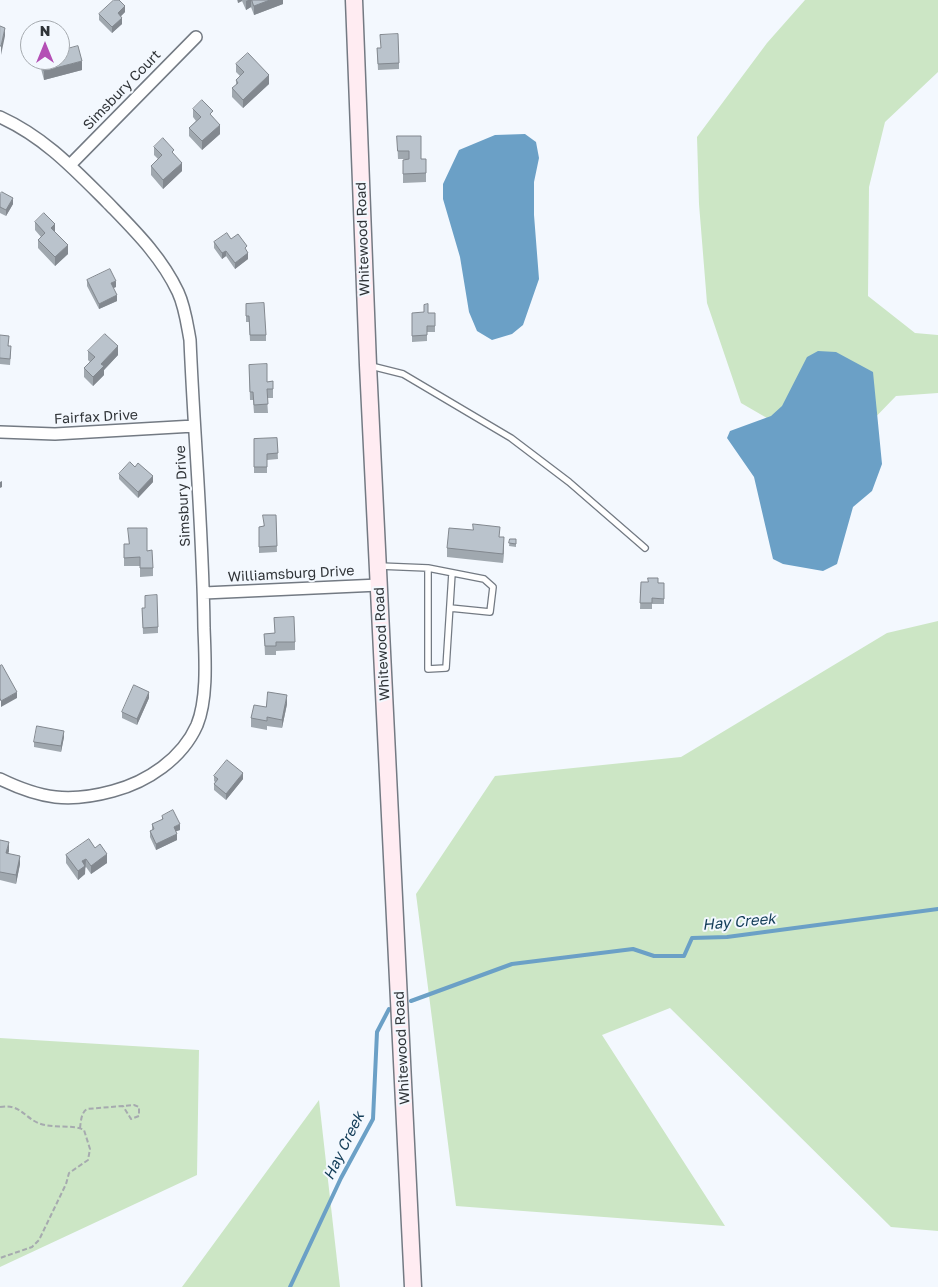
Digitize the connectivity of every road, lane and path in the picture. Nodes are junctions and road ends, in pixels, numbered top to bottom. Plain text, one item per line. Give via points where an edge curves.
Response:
1 (354, 0) edge
2 (196, 37) dead end
3 (0, 117) edge
4 (70, 165) junction
5 (368, 365) junction
6 (194, 426) junction
7 (0, 432) edge
8 (645, 548) dead end
9 (377, 566) junction
10 (428, 568) junction
11 (452, 573) junction
12 (379, 585) junction
13 (204, 593) junction
14 (450, 608) junction
15 (0, 778) edge
16 (123, 1106) junction
17 (0, 1107) edge
18 (80, 1128) junction
19 (0, 1258) edge
20 (413, 1287) edge

1 - 5 street, Whitewood Road
2 - 4 street, Simsbury Court
3 - 4 street, Simsbury Drive via 40,139
4 - 6 street, Simsbury Drive via 147,244 178,292 190,340
5 - 8 lane via 403,374 510,438 569,482
5 - 9 street, Whitewood Road
6 - 7 street, Fairfax Drive via 55,434
6 - 13 street, Simsbury Drive
9 - 10 lane
9 - 12 street, Whitewood Road
10 - 11 lane
10 - 14 lane via 428,669 446,668
11 - 14 lane
11 - 14 lane via 484,579 493,587 490,612
12 - 13 street, Williamsburg Drive
12 - 20 street, Whitewood Road
13 - 15 street, Simsbury Drive via 205,672 197,724 187,742 170,761 124,788 70,799 40,795
16 - 16 path via 139,1107 139,1116 131,1119
16 - 18 path via 87,1108
17 - 18 path via 19,1109 38,1123
18 - 19 path via 88,1140 88,1160 69,1173 39,1240 32,1247

